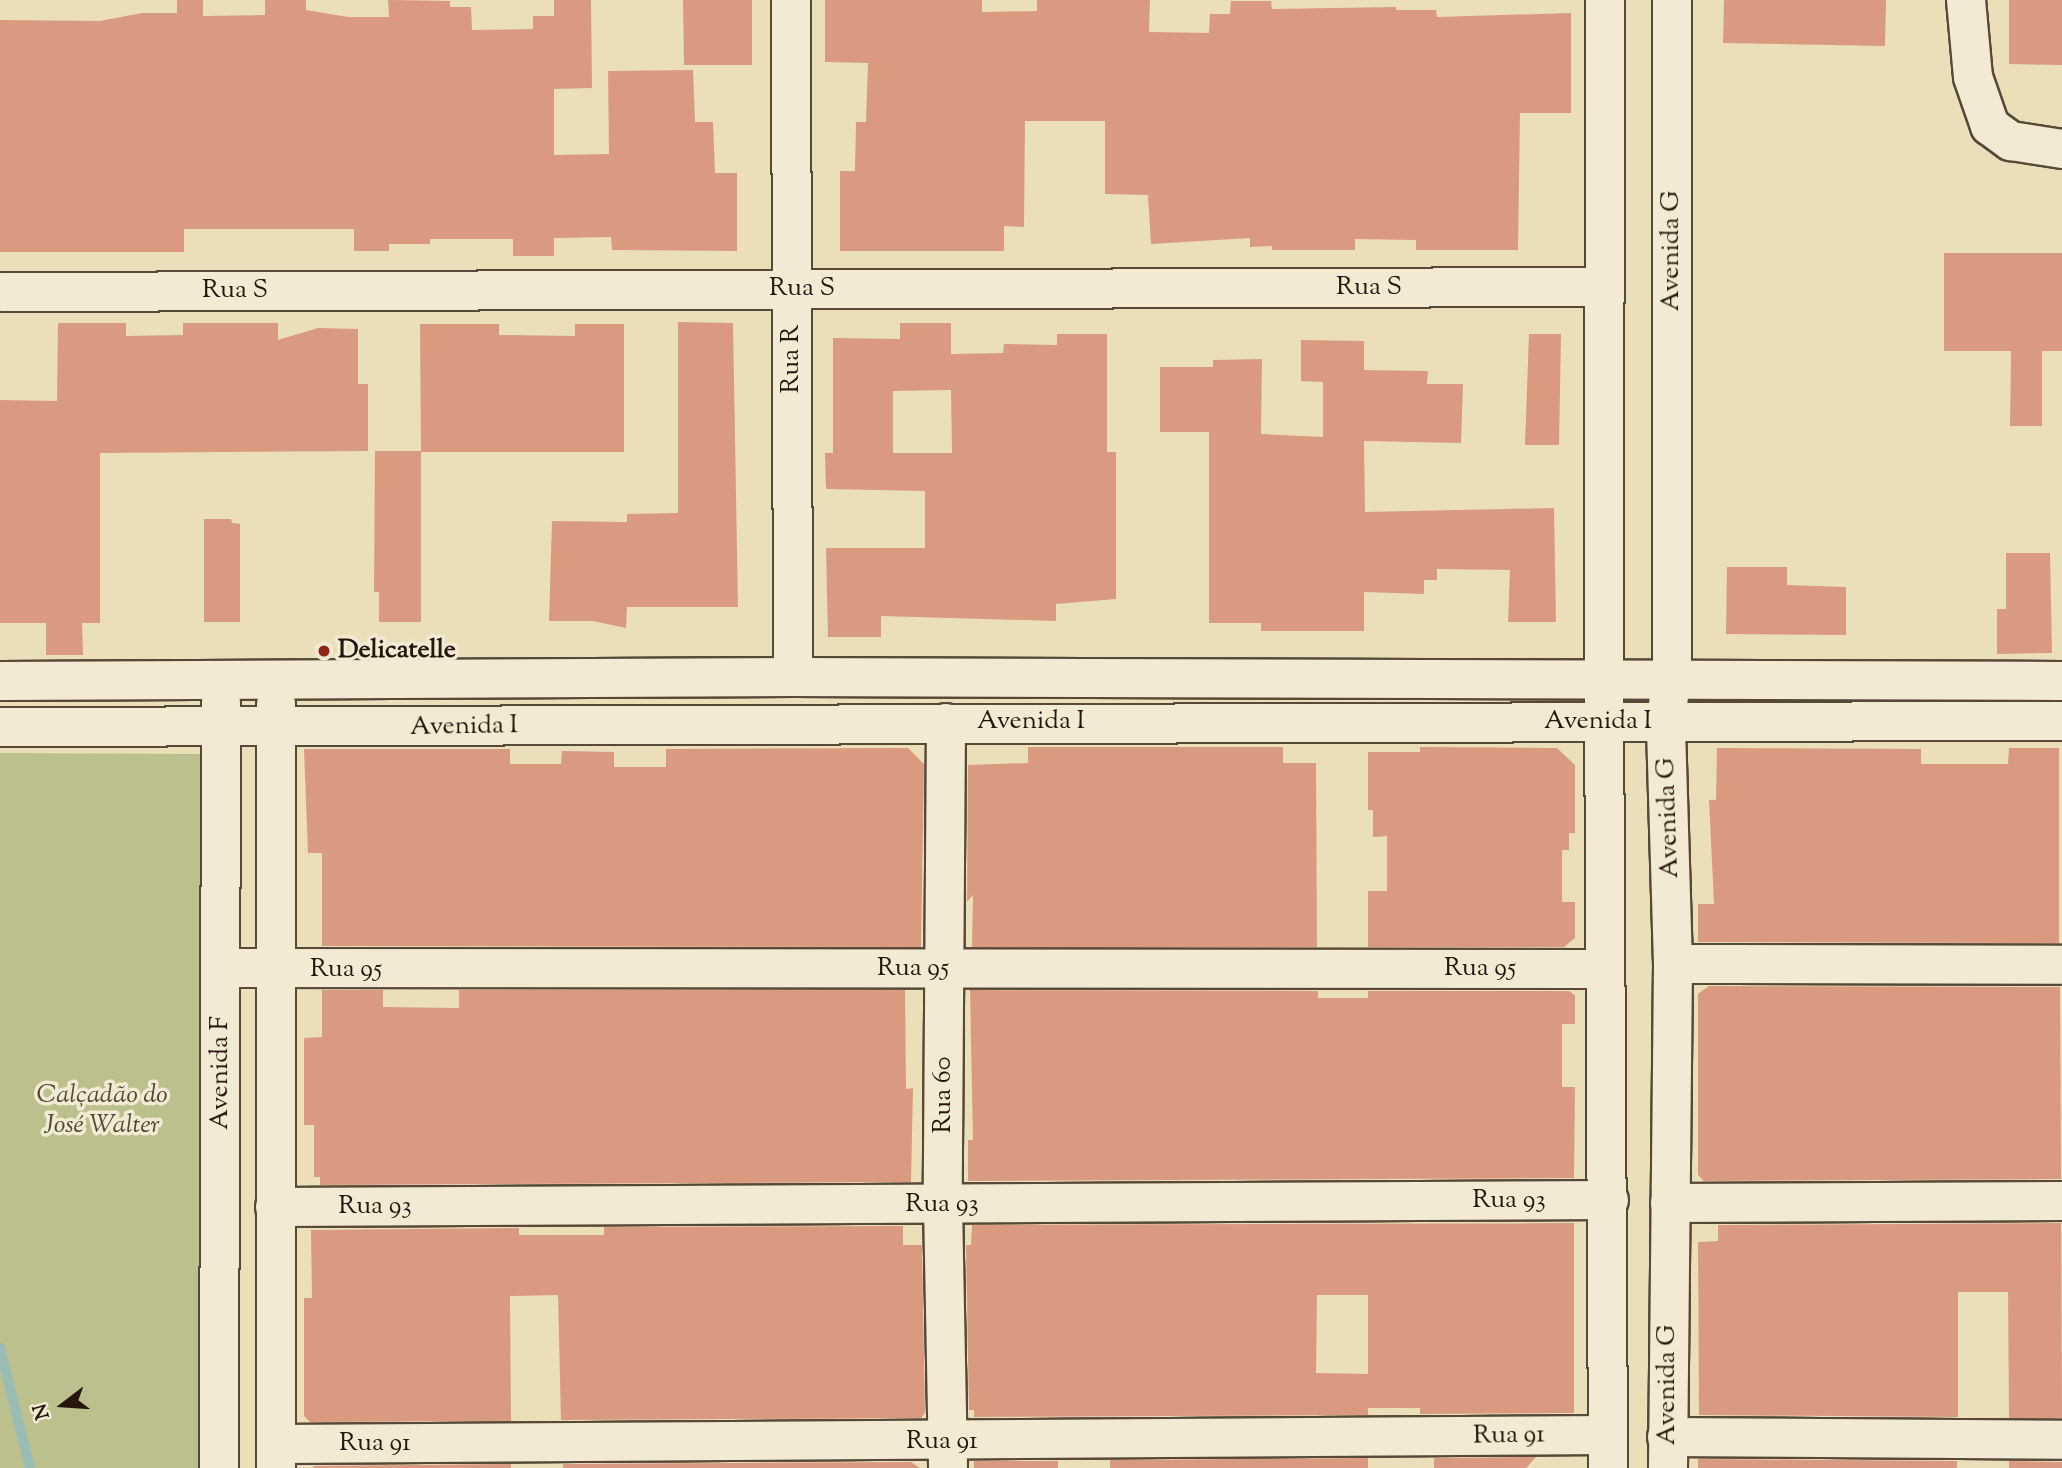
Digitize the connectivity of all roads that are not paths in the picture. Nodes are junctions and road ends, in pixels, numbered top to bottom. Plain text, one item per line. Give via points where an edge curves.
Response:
1 (792, 0) edge
2 (1605, 0) edge
3 (1672, 0) edge
4 (1966, 0) edge
5 (2062, 149) edge
6 (1604, 288) junction
7 (792, 289) junction
8 (1, 292) edge
9 (793, 677) junction
10 (221, 679) junction
11 (276, 680) junction
12 (1604, 680) junction
13 (1672, 680) junction
14 (0, 681) edge
15 (2062, 681) edge
16 (1666, 721) junction
17 (2062, 721) edge
18 (1605, 722) junction
19 (946, 723) junction
20 (0, 727) edge
21 (220, 728) junction
22 (276, 729) junction
23 (1673, 964) junction
24 (2062, 965) edge
25 (222, 968) junction
26 (944, 969) junction
27 (1605, 969) junction
28 (277, 970) junction
29 (1609, 1200) junction
30 (2062, 1201) edge
31 (1670, 1203) junction
32 (943, 1205) junction
33 (275, 1207) junction
34 (2062, 1440) edge
35 (1607, 1452) edge
36 (1667, 1452) edge
37 (948, 1455) edge
38 (276, 1456) edge
39 (219, 1468) edge

1 - 7 street, Rua R
2 - 6 street
3 - 13 street, Avenida G
4 - 5 street via 1973,77 1990,126 2011,141
6 - 7 street, Rua S
6 - 12 street
7 - 8 street, Rua S
7 - 9 street, Rua R
9 - 11 street, Avenida I
9 - 12 street, Avenida I
10 - 11 street, Avenida I
10 - 14 street, Avenida I
10 - 21 street, Avenida F
11 - 22 street, Avenida F
12 - 13 street, Avenida I
12 - 18 street
13 - 15 street, Avenida I
13 - 16 street, Avenida G
16 - 17 street, Avenida I
16 - 18 street, Avenida I
16 - 23 street, Avenida G
18 - 19 street, Avenida I
18 - 27 street
19 - 22 street, Avenida I
19 - 26 street, Rua 60
20 - 21 street, Avenida I
21 - 22 street, Avenida I
21 - 25 street, Avenida F
22 - 28 street, Avenida F
23 - 24 street
23 - 31 street, Avenida G
25 - 28 street, Rua 95
25 - 39 street, Avenida F
26 - 27 street, Rua 95
26 - 28 street, Rua 95
26 - 32 street, Rua 60
27 - 29 street
28 - 33 street, Avenida F
29 - 32 street, Rua 93
29 - 35 street
30 - 31 street
31 - 36 street, Avenida G
32 - 33 street, Rua 93
32 - 37 street, Rua 60
33 - 38 street, Avenida F
34 - 36 street
35 - 37 street, Rua 91
37 - 38 street, Rua 91

